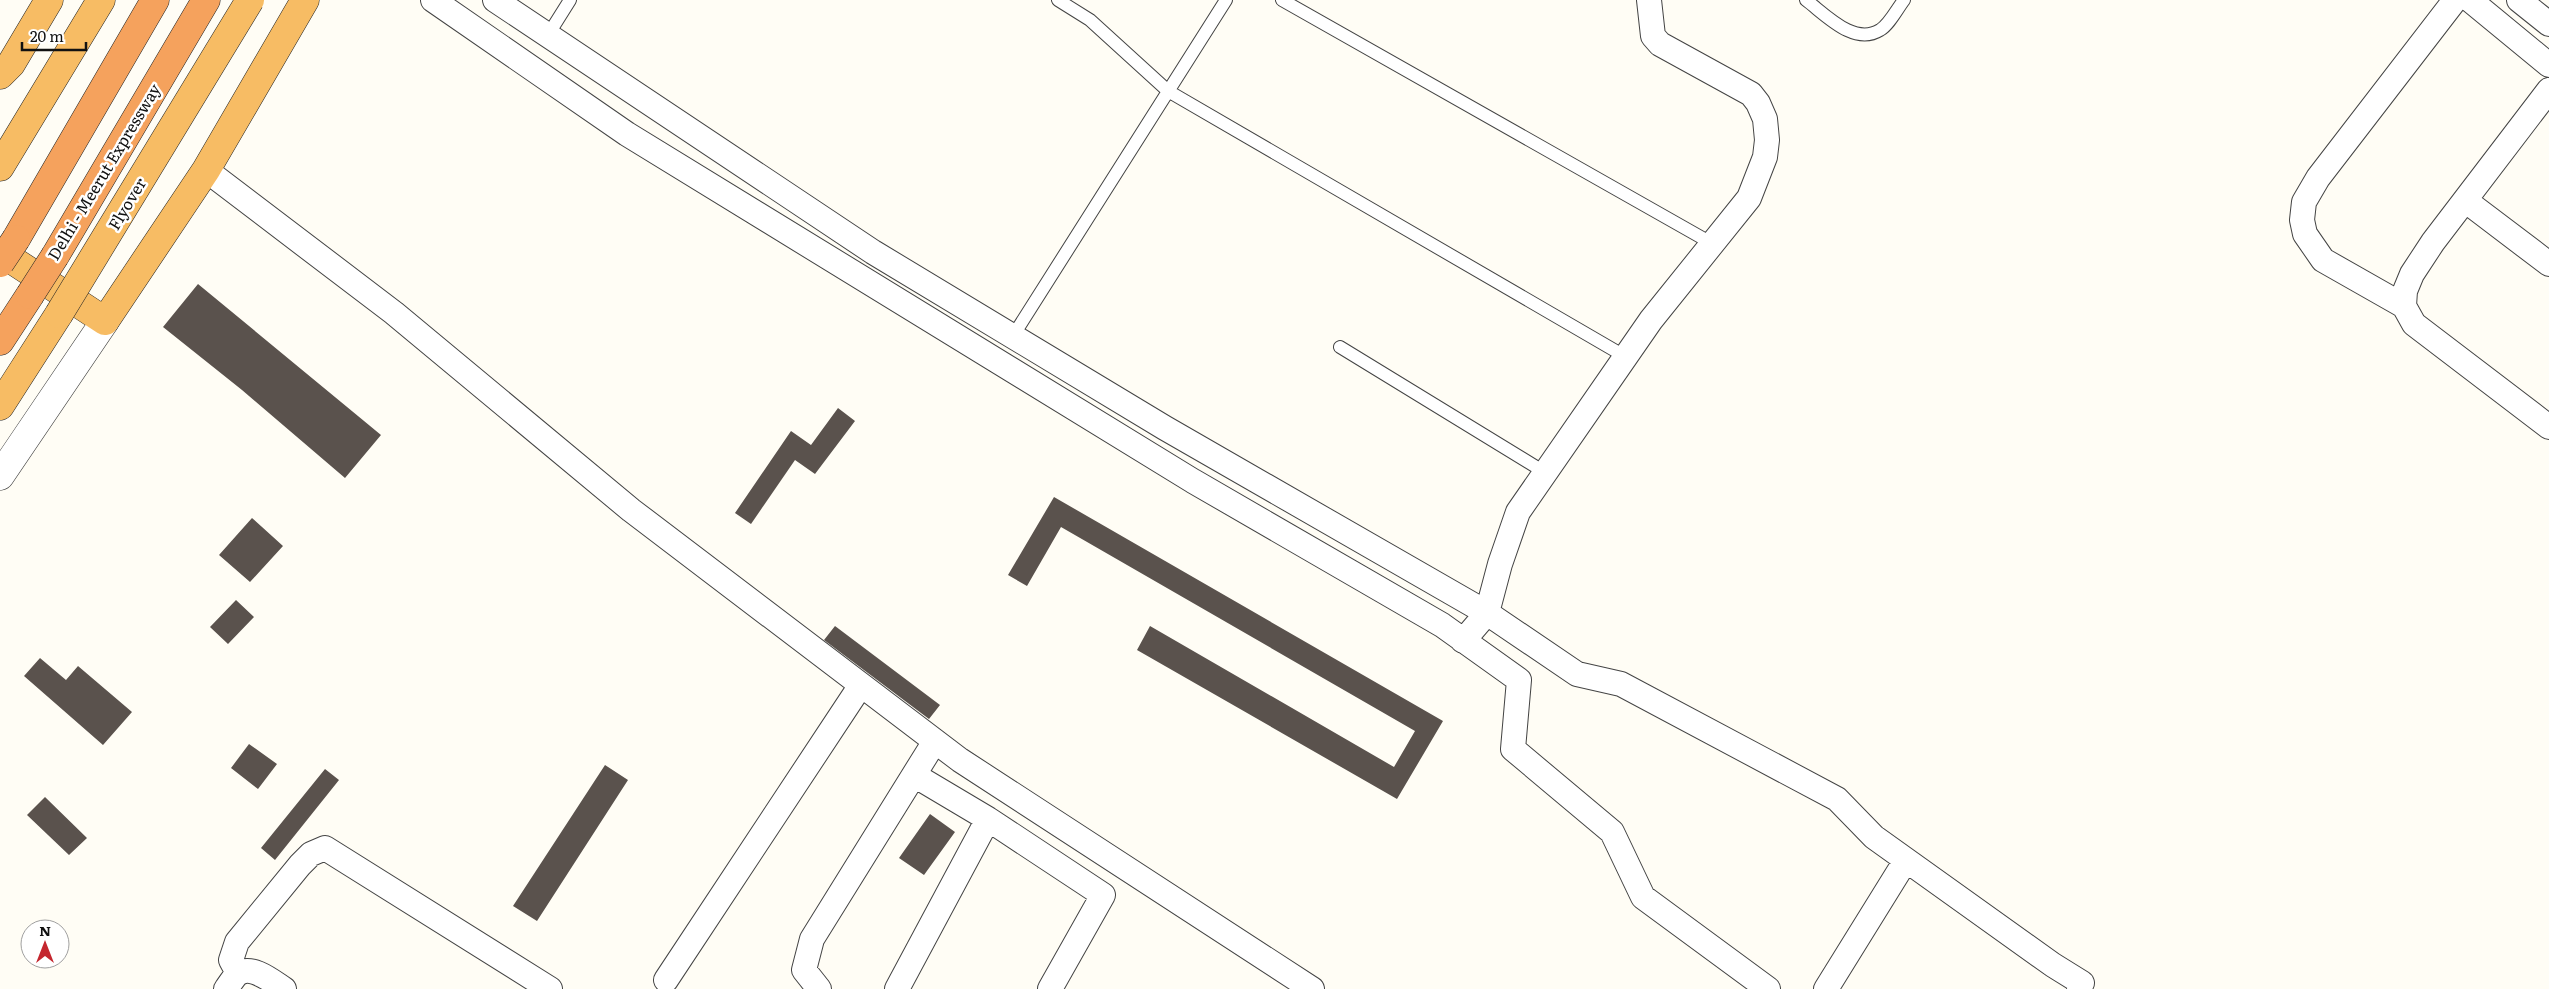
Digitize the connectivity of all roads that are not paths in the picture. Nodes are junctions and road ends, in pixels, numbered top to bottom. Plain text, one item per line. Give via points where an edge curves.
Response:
1 (49, 0) edge
2 (101, 0) edge
3 (155, 0) edge
4 (206, 0) edge
5 (250, 0) edge
6 (305, 0) edge
7 (433, 0) edge
8 (495, 0) edge
9 (570, 0) edge
10 (1058, 0) edge
11 (1226, 0) edge
12 (1282, 0) edge
13 (1649, 0) edge
14 (1806, 0) edge
15 (1904, 0) edge
16 (2455, 0) edge
17 (2470, 0) edge
18 (2519, 0) edge
19 (2549, 24) edge
20 (548, 35) junction
21 (570, 50) junction
22 (2549, 65) edge
23 (0, 75) edge
24 (549, 80) junction
25 (2549, 90) edge
26 (1168, 91) junction
27 (0, 167) edge
28 (206, 170) junction
29 (2466, 201) junction
30 (1713, 244) junction
31 (8, 246) edge
32 (0, 263) edge
33 (2549, 264) edge
34 (2404, 306) junction
35 (105, 321) junction
36 (1013, 336) junction
37 (0, 341) edge
38 (1340, 347) dead end
39 (1626, 356) junction
40 (0, 406) edge
41 (2549, 427) edge
42 (1546, 473) junction
43 (0, 476) edge
44 (1487, 613) junction
45 (1463, 641) junction
46 (861, 685) junction
47 (935, 741) junction
48 (914, 776) junction
49 (988, 819) junction
50 (1906, 860) junction
51 (666, 980) dead end
52 (232, 981) edge
53 (284, 989) edge
54 (550, 989) edge
55 (818, 989) edge
56 (897, 989) edge
57 (1050, 989) edge
58 (1312, 989) edge
59 (1768, 989) edge
60 (1826, 989) edge
61 (2079, 989) edge

1 - 23 highway
2 - 27 highway
3 - 31 highway
4 - 37 highway, Delhi - Meerut Expressway, bridge via 55,256
5 - 40 highway, Flyover, bridge via 84,276
6 - 28 highway
7 - 24 street
8 - 20 street
9 - 20 lane
10 - 26 lane via 1090,20
11 - 26 lane
12 - 30 lane
13 - 30 street via 1653,36 1660,44 1751,94 1765,119 1765,158 1749,198
14 - 15 lane via 1842,27 1855,34 1869,35 1882,30
16 - 34 street via 2318,178 2304,202 2302,220 2305,234 2323,260
17 - 22 street
18 - 19 street
20 - 21 street
21 - 24 street
21 - 36 street via 873,252
24 - 45 street via 636,139 1193,481 1442,625
25 - 29 street
26 - 36 lane
26 - 39 lane
28 - 35 highway
28 - 46 street via 394,313 631,510
29 - 33 street
29 - 34 street via 2412,274
30 - 39 street
31 - 32 highway, bridge
31 - 35 highway
34 - 41 street via 2414,324
35 - 43 street
36 - 44 street via 1165,428
38 - 42 lane
39 - 42 street
42 - 44 street via 1518,512
44 - 45 street
44 - 50 street via 1577,674 1621,684 1837,799 1874,837
45 - 59 street via 1519,680 1513,749 1612,832 1643,897
46 - 47 street
46 - 51 street
47 - 48 street
47 - 58 street
48 - 49 street
48 - 55 street via 812,939 804,970
49 - 56 street
49 - 57 street via 1103,895
50 - 60 street
50 - 61 street via 2082,983
52 - 53 street via 257,973
52 - 54 street via 231,960 237,942 305,859 325,848

